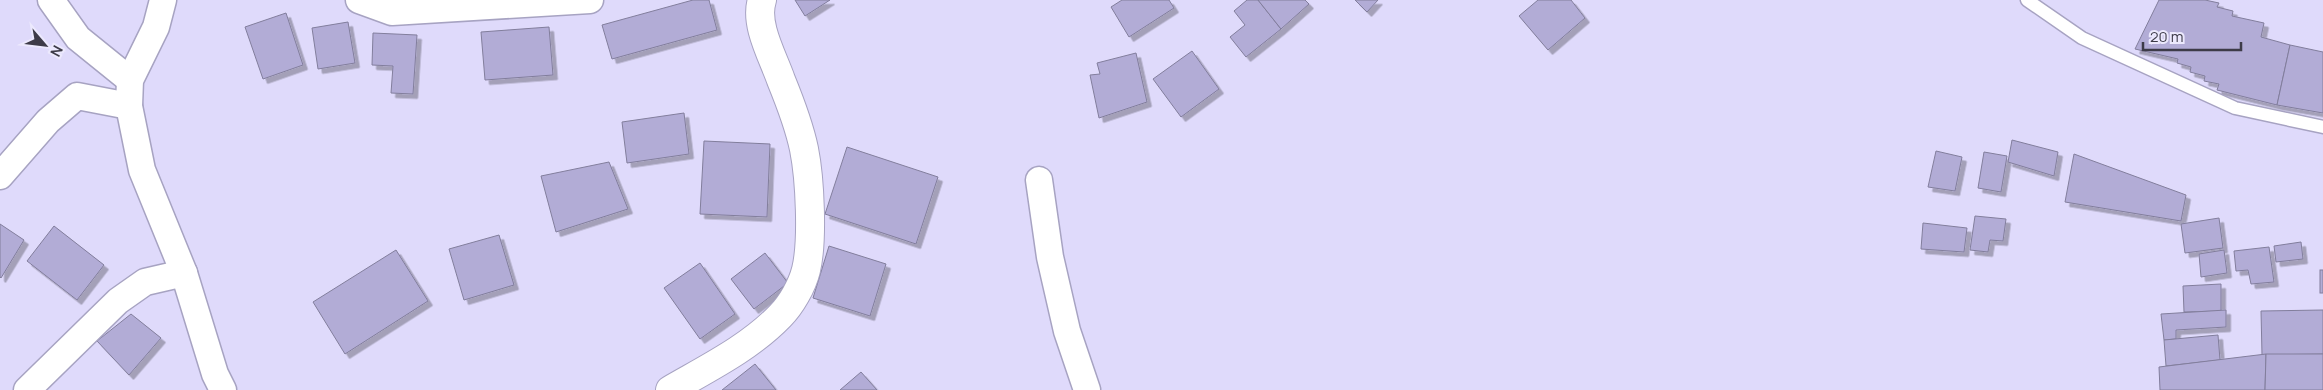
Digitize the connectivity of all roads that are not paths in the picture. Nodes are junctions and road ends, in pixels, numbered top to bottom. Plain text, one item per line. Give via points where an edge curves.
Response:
1 (51, 0) edge
2 (163, 0) edge
3 (359, 0) edge
4 (590, 0) edge
5 (762, 0) edge
6 (2027, 0) edge
7 (560, 1) edge
8 (130, 80) junction
9 (129, 106) junction
10 (2323, 127) edge
11 (0, 176) edge
12 (1039, 180) dead end
13 (184, 272) junction
14 (27, 390) edge
15 (222, 390) edge
16 (670, 390) edge
17 (1087, 390) edge

1 - 8 street via 78,38
2 - 8 street via 156,27
3 - 7 street via 392,12
4 - 7 street
5 - 16 street via 761,24 804,148 809,220 806,270 794,297 780,316 736,352
6 - 10 lane via 2082,38 2235,108
8 - 9 street
9 - 11 street via 77,96 48,121
9 - 13 street via 142,170
12 - 17 street via 1052,266 1067,331
13 - 14 street via 145,282 118,301
13 - 15 street

